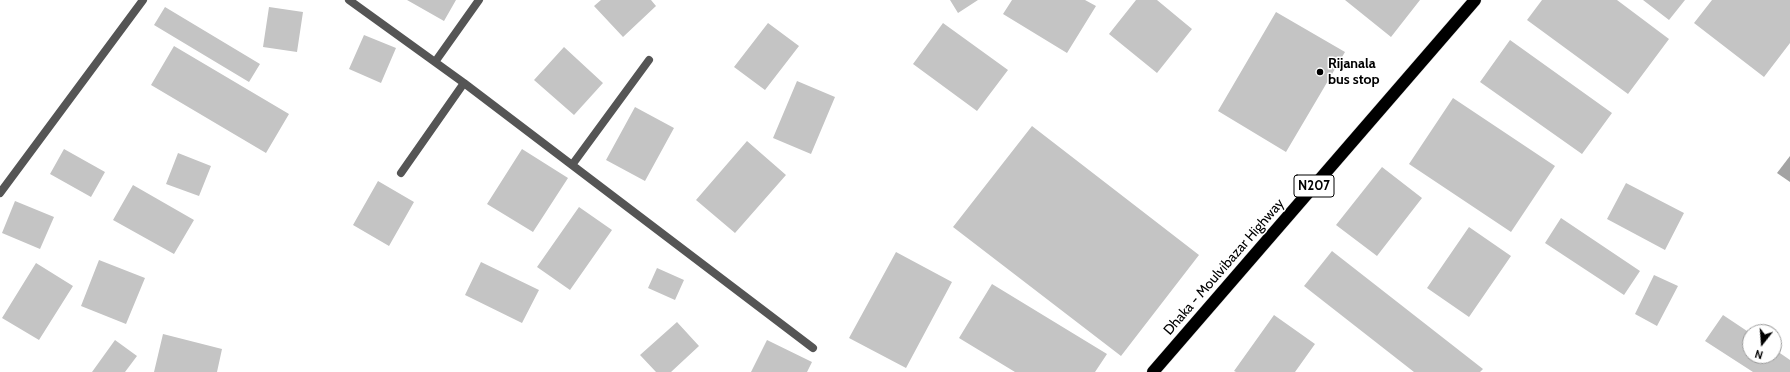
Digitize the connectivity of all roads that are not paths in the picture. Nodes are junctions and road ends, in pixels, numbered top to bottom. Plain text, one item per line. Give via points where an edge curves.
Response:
1 (142, 0) edge
2 (349, 0) edge
3 (479, 0) edge
4 (1475, 0) edge
5 (650, 60) dead end
6 (435, 62) junction
7 (464, 83) junction
8 (572, 165) junction
9 (401, 173) dead end
10 (0, 193) edge
11 (813, 348) dead end
12 (1153, 372) edge

1 - 10 street
2 - 6 street
3 - 6 street
4 - 12 highway, Dhaka - Moulvibazar Highway / N207
5 - 8 street
6 - 7 street
7 - 8 street
7 - 9 street
8 - 11 street

